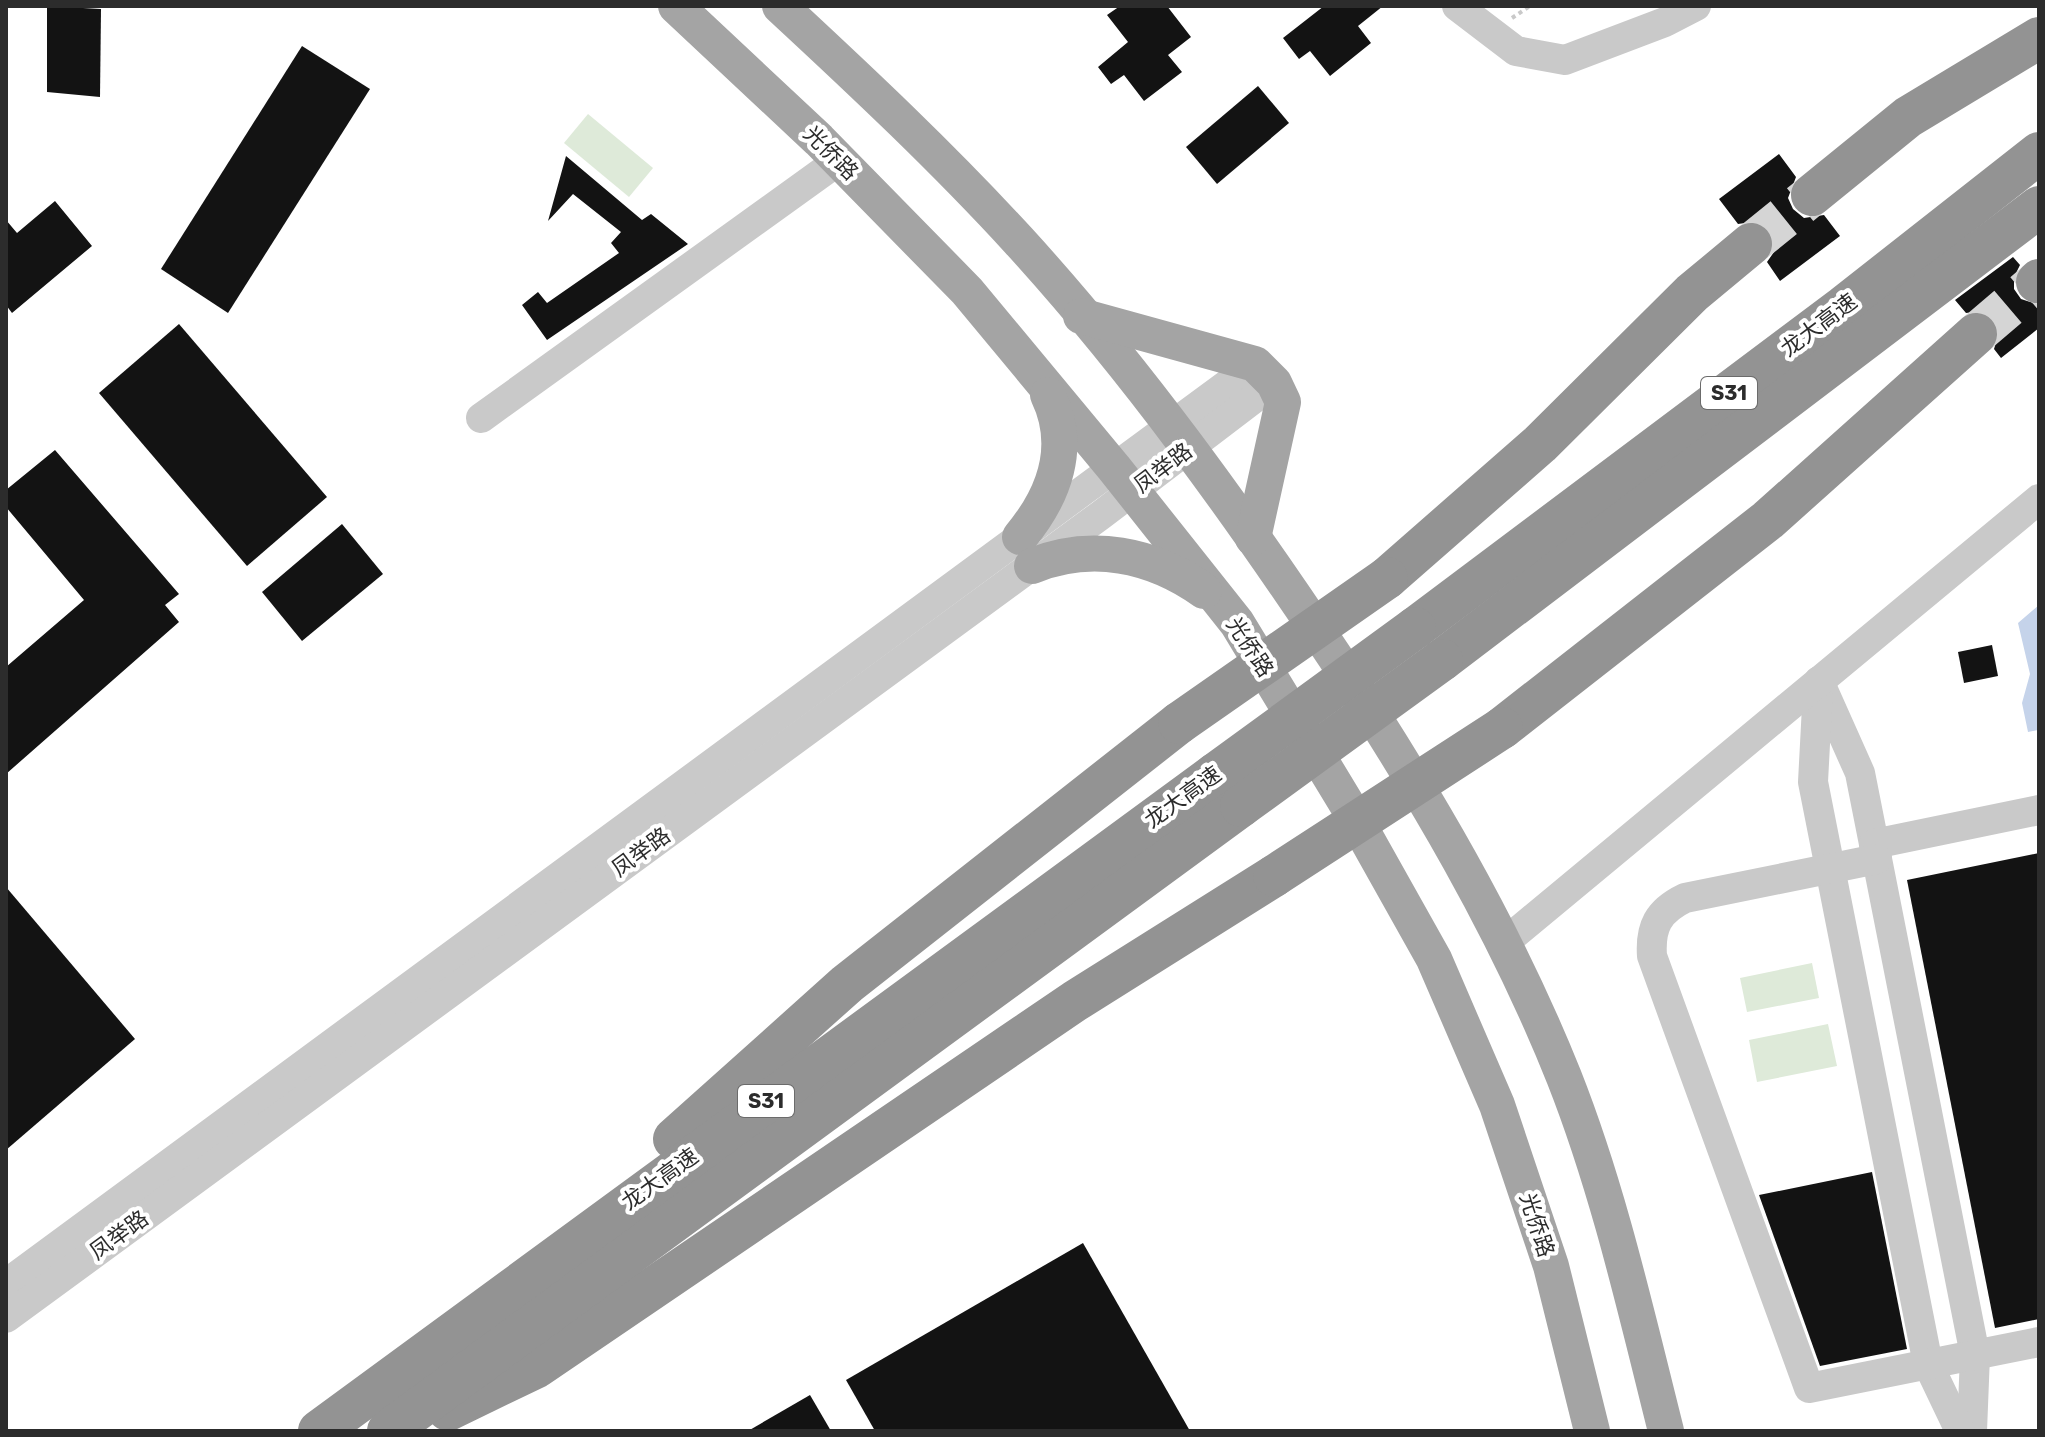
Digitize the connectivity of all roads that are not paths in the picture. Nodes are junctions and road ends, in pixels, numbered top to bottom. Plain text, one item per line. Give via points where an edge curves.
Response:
1 (676, 6) edge
2 (780, 6) edge
3 (1457, 6) edge
4 (1696, 6) edge
5 (2039, 38) edge
6 (2039, 153) edge
7 (838, 161) junction
8 (1812, 195) tunnel mouth
9 (2039, 207) edge
10 (1751, 244) tunnel mouth
11 (1081, 316) junction
12 (1976, 334) tunnel mouth
13 (1265, 374) junction
14 (1040, 379) junction
15 (481, 418) dead end
16 (1180, 437) junction
17 (1123, 480) junction
18 (2039, 499) edge
19 (1253, 538) junction
20 (1026, 552) junction
21 (1226, 610) junction
22 (1819, 681) junction
23 (2039, 810) edge
24 (1876, 852) junction
25 (1830, 869) junction
26 (1505, 942) junction
27 (6, 1284) edge
28 (6, 1318) edge
29 (2039, 1342) edge
30 (421, 1355) junction
31 (1975, 1355) junction
32 (1928, 1364) junction
33 (319, 1431) edge
34 (388, 1431) edge
35 (404, 1431) edge
36 (1592, 1431) edge
37 (1666, 1431) edge
38 (1960, 1431) edge
39 (1972, 1431) edge

1 - 7 main road, 光侨路
2 - 11 main road via 1020,242
3 - 4 street via 1516,51 1565,60
5 - 8 highway via 1908,117
6 - 30 highway, 龙大高速 / S31, bridge via 1415,628
7 - 14 main road, 光侨路 via 967,291
7 - 15 street
9 - 34 highway, 龙大高速 / S31, bridge via 1442,660
10 - 30 highway, bridge via 1692,293 1540,444 1387,578 1179,723 847,984 611,1196
11 - 13 main road
11 - 16 main road
12 - 35 highway, bridge via 1768,520 1502,728 1075,1001 537,1367
13 - 16 street, 凤举路
13 - 19 main road via 1283,402
14 - 17 main road, 光侨路
14 - 20 main road via 1057,424 1060,460
16 - 17 street, 凤举路
16 - 19 main road
17 - 20 street, 凤举路
17 - 21 main road, 光侨路
18 - 22 street
19 - 26 main road via 1413,775
20 - 21 main road via 1126,556 1193,584
20 - 27 street, 凤举路
20 - 28 street, 凤举路
21 - 36 main road, 光侨路 via 1351,811 1434,959 1512,1149 1551,1266
22 - 24 street via 1860,773
22 - 25 street via 1813,782
22 - 26 street
23 - 24 street
24 - 25 street
24 - 31 street
25 - 32 street
25 - 32 street via 1685,898 1668,906 1656,920 1652,956 1809,1388
26 - 37 main road via 1565,1079 1620,1246
29 - 31 street
30 - 33 highway, 龙大高速 / S31
31 - 32 street
31 - 39 street
32 - 38 street

